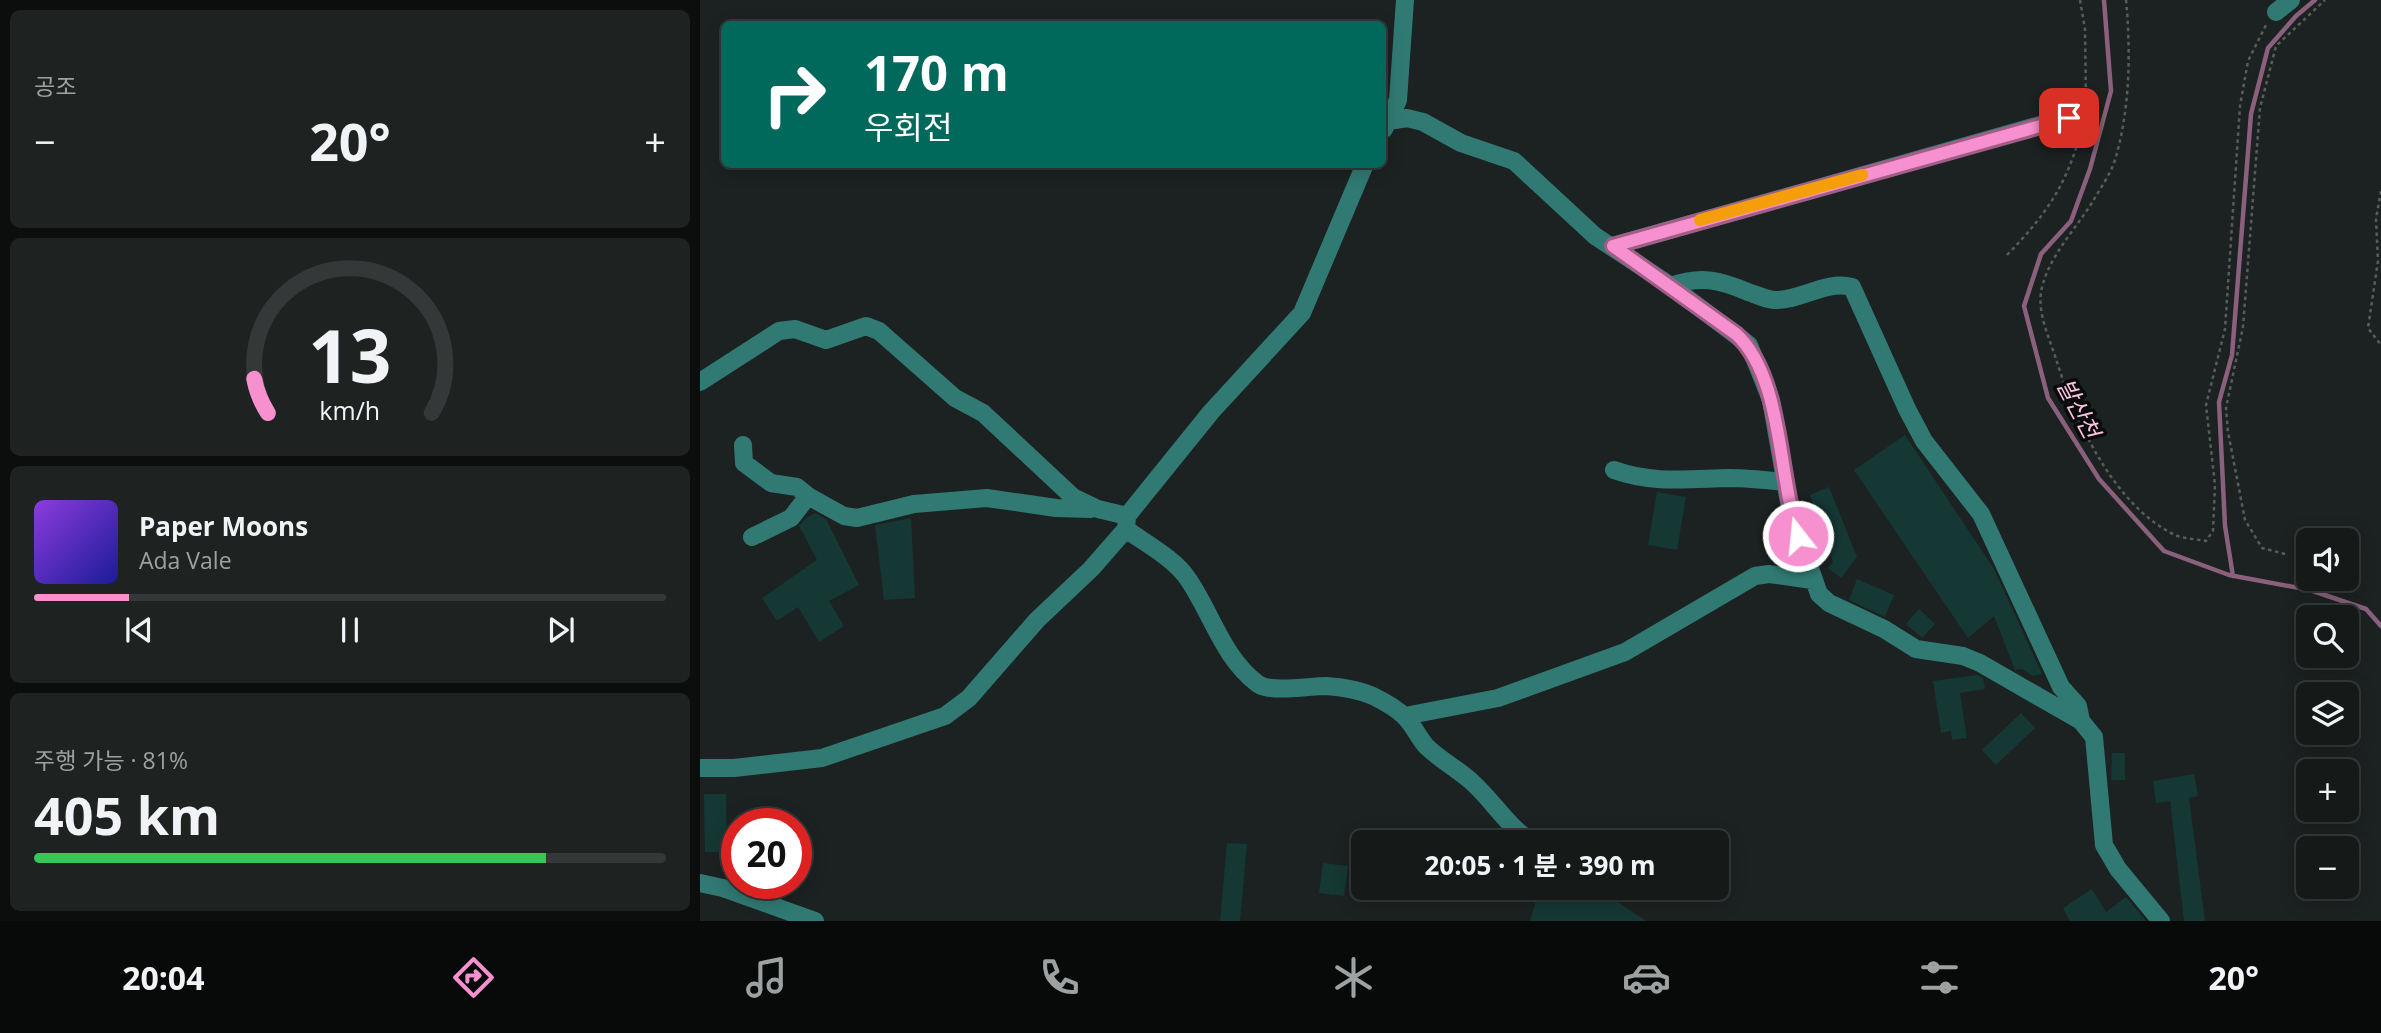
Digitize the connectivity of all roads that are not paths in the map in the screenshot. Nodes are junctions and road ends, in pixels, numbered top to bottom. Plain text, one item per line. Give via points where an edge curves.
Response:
1 (1405, 0) edge
2 (2291, 0) edge
3 (2276, 12) road end
4 (2084, 115) dead end
5 (1386, 122) edge
6 (1386, 125) edge
7 (1363, 168) edge
8 (1613, 246) junction
9 (1671, 286) junction
10 (700, 382) edge
11 (743, 445) dead end
12 (1614, 470) dead end
13 (1784, 482) junction
14 (808, 496) junction
15 (1098, 509) junction
16 (1127, 522) junction
17 (752, 537) dead end
18 (1812, 580) junction
19 (1405, 716) junction
20 (2081, 721) junction
21 (700, 768) edge
22 (1518, 830) edge
23 (700, 883) edge
24 (815, 921) edge
25 (2161, 921) edge

1 - 5 street via 1398,100
2 - 3 street
4 - 8 street
6 - 8 street via 1407,118 1423,121 1461,143 1514,161 1595,236
7 - 16 street via 1303,313 1211,412
8 - 9 street
9 - 13 street via 1749,345 1771,400
9 - 20 street via 1704,278 1767,299 1785,300 1840,284 1852,287 1924,442 1981,514 2061,687 2078,706
10 - 15 street via 779,331 795,329 826,340 866,326 879,331 955,398 982,413 1073,497
11 - 14 street via 744,463 762,478 771,484 797,487
12 - 13 street via 1686,482 1729,478
13 - 18 street
14 - 15 street via 844,516 857,518 914,504 988,498
14 - 17 street via 791,518
15 - 16 street
16 - 19 street via 1188,578 1237,663 1260,685 1272,689 1329,686 1362,692
16 - 21 street via 1091,569 1037,620 969,698 945,716 822,758
18 - 19 street via 1755,576 1625,652 1498,698
18 - 20 street via 1829,603 1916,649 1980,663
19 - 22 street via 1425,745 1472,782
20 - 25 street via 2094,737 2104,845
23 - 24 street

